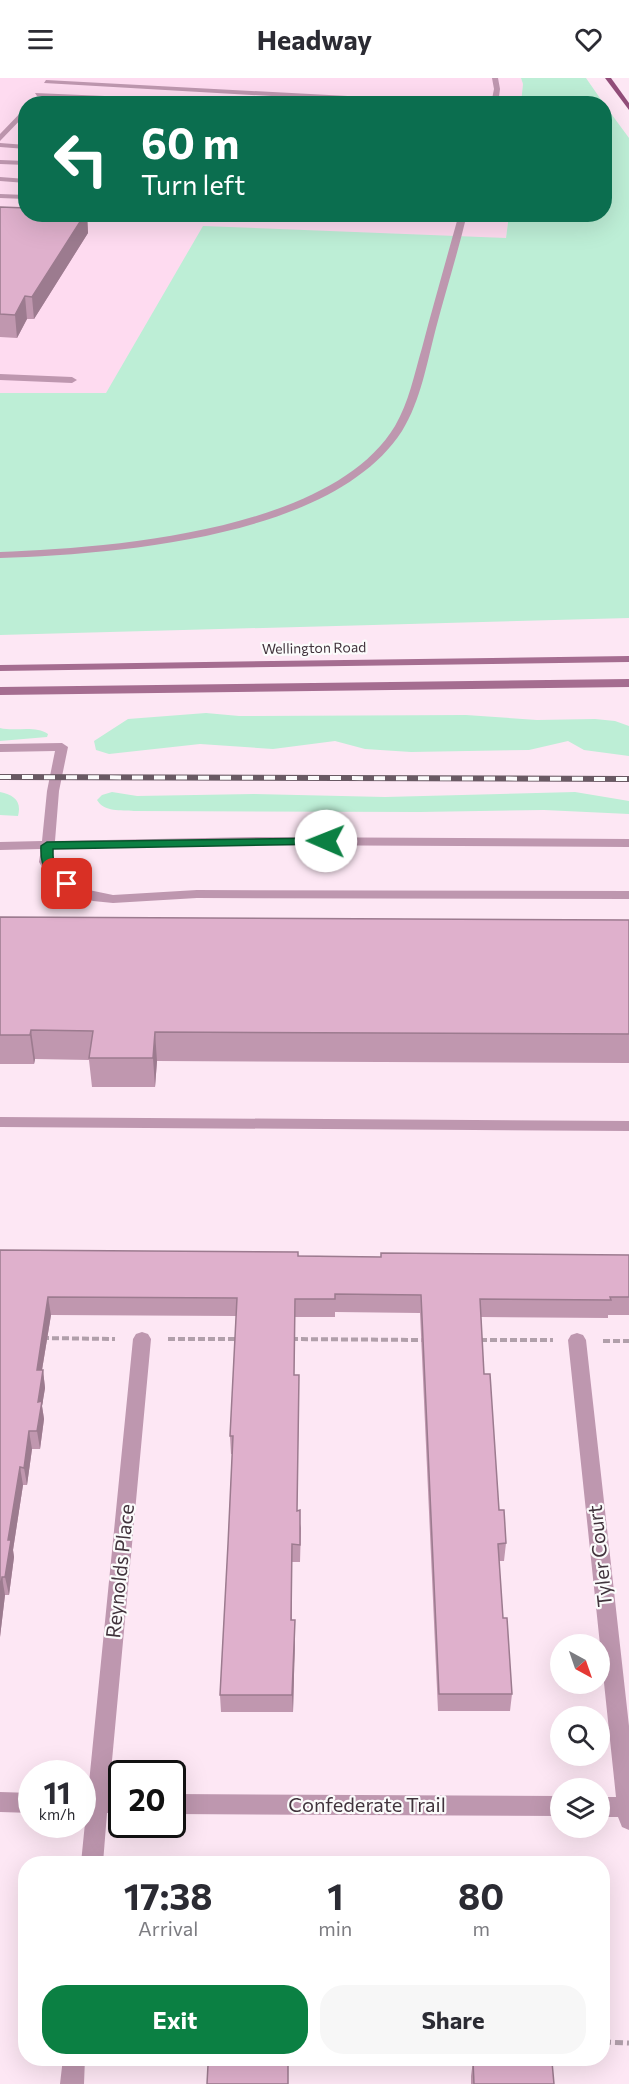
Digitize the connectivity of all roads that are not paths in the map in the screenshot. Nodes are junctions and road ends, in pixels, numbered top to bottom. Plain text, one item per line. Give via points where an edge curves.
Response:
1 (495, 78) edge
2 (608, 78) edge
3 (47, 80) edge
4 (37, 94) joint
5 (78, 96) edge
6 (322, 96) edge
7 (496, 96) edge
8 (629, 108) edge
9 (18, 118) edge
10 (0, 139) edge
11 (0, 145) edge
12 (18, 146) edge
13 (0, 162) edge
14 (18, 163) edge
15 (0, 179) edge
16 (18, 180) edge
17 (0, 196) edge
18 (18, 197) edge
19 (461, 222) edge
20 (0, 377) edge
21 (72, 380) dead end
22 (0, 555) edge
23 (629, 659) edge
24 (0, 668) edge
25 (629, 683) edge
26 (0, 691) edge
27 (0, 748) edge
28 (629, 843) edge
29 (0, 846) edge
30 (47, 846) junction
31 (629, 895) edge
32 (0, 1122) edge
33 (629, 1126) edge
34 (142, 1339) road end
35 (577, 1340) road end
36 (95, 1760) edge
37 (0, 1802) edge
38 (18, 1803) edge
39 (186, 1804) edge
40 (550, 1806) edge
41 (610, 1808) edge
42 (628, 1811) edge
43 (91, 1838) edge
44 (92, 1856) edge
45 (73, 2066) edge
46 (72, 2084) edge

1 - 7 street
2 - 8 main road
3 - 4 street
3 - 6 street
4 - 5 street
9 - 10 street
11 - 12 street
13 - 14 street
15 - 16 street
17 - 18 street
19 - 22 street via 411,404 402,424 368,464 345,480 284,509 207,532 118,548
20 - 21 street
23 - 24 main road, Wellington Road
25 - 26 main road
27 - 30 street via 62,747
28 - 30 street via 256,841
29 - 30 street
30 - 31 street via 46,862 54,876 93,897
32 - 33 street
34 - 36 street, Reynolds Place
35 - 42 street, Tyler Court
37 - 38 street
39 - 40 street, Confederate Trail
41 - 42 street
43 - 44 street, Reynolds Place
45 - 46 street

